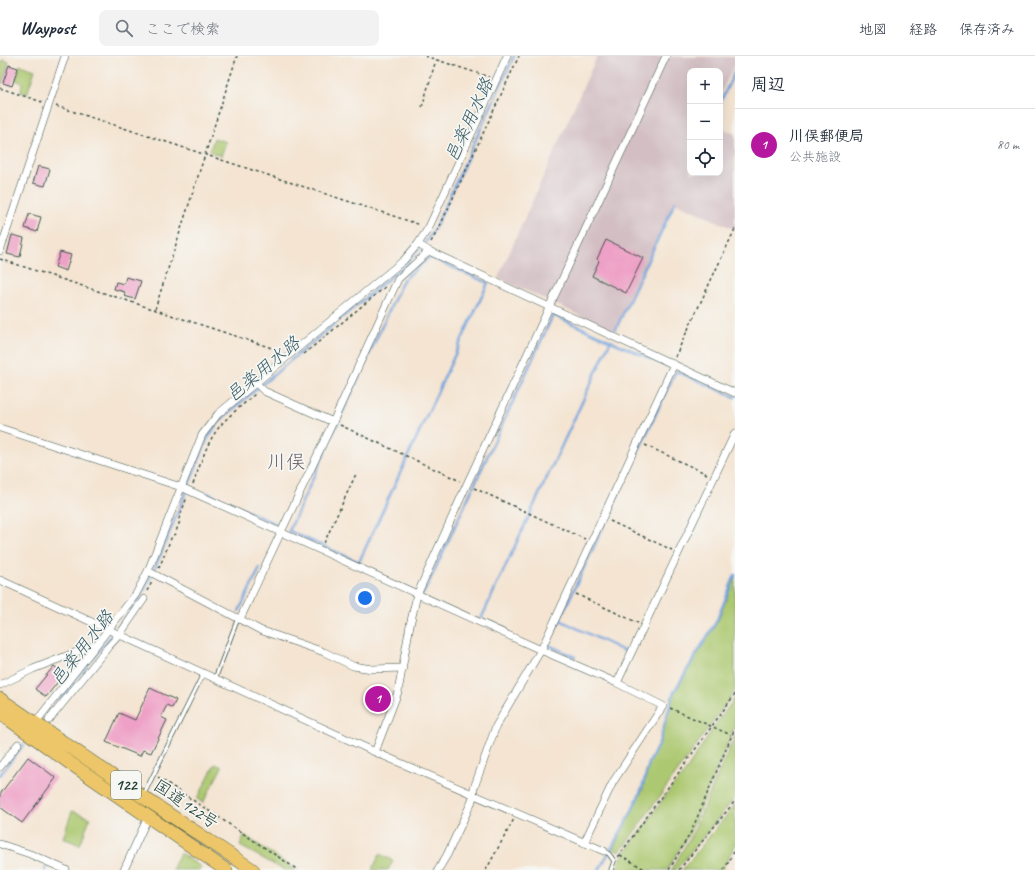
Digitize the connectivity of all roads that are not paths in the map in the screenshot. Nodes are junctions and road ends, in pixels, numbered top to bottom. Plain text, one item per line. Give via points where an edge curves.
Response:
1 (65, 56) edge
2 (507, 56) edge
3 (666, 56) edge
4 (418, 244) junction
5 (427, 250) junction
6 (0, 251) edge
7 (550, 307) junction
8 (673, 364) junction
9 (255, 382) junction
10 (735, 393) edge
11 (333, 422) junction
12 (0, 428) edge
13 (735, 433) edge
14 (181, 487) junction
15 (281, 533) junction
16 (148, 570) junction
17 (0, 580) edge
18 (417, 594) junction
19 (144, 598) road end
20 (239, 619) junction
21 (109, 629) junction
22 (120, 634) junction
23 (97, 644) junction
24 (541, 650) junction
25 (403, 668) junction
26 (203, 674) junction
27 (215, 679) junction
28 (617, 683) junction
29 (0, 685) edge
30 (0, 699) edge
31 (0, 713) edge
32 (50, 720) dead end
33 (25, 735) junction
34 (375, 752) junction
35 (0, 767) edge
36 (472, 795) junction
37 (143, 797) junction
38 (148, 817) junction
39 (584, 843) junction
40 (0, 844) edge
41 (604, 851) joint
42 (66, 870) edge
43 (124, 870) edge
44 (226, 870) edge
45 (253, 870) edge
46 (438, 870) edge
47 (611, 870) edge

1 - 6 street
2 - 4 street via 429,227
3 - 7 street
4 - 5 street
4 - 9 street via 404,260
5 - 7 street
5 - 11 street via 398,279
7 - 8 street
7 - 18 street
8 - 10 street
8 - 24 street
9 - 11 street via 264,391
9 - 14 street via 218,414 202,435
11 - 15 street
12 - 14 street
13 - 28 street
14 - 15 street
14 - 16 street
15 - 18 street
15 - 20 street
16 - 20 street
16 - 21 street via 136,594
17 - 21 street
18 - 24 street
18 - 25 street
19 - 22 street
20 - 25 street via 260,630 324,652 353,666 372,669
20 - 27 lane
21 - 22 street
21 - 23 street
22 - 26 street
22 - 32 street
23 - 29 street
23 - 33 street
24 - 28 street
24 - 36 street via 496,726
25 - 34 street via 398,692
26 - 27 street
26 - 37 lane
27 - 34 street
28 - 39 street via 663,706 613,782
30 - 33 highway, 国道122号 / 122
31 - 33 highway, 国道122号 / 122
33 - 35 street
33 - 37 highway, 国道122号 / 122
33 - 38 highway, 国道122号 / 122
34 - 36 street
36 - 39 street
36 - 46 street via 472,801
37 - 45 highway, 国道122号 / 122
38 - 43 street
38 - 44 highway, 国道122号 / 122
39 - 41 street
40 - 42 street
41 - 47 lane via 610,854 614,861

